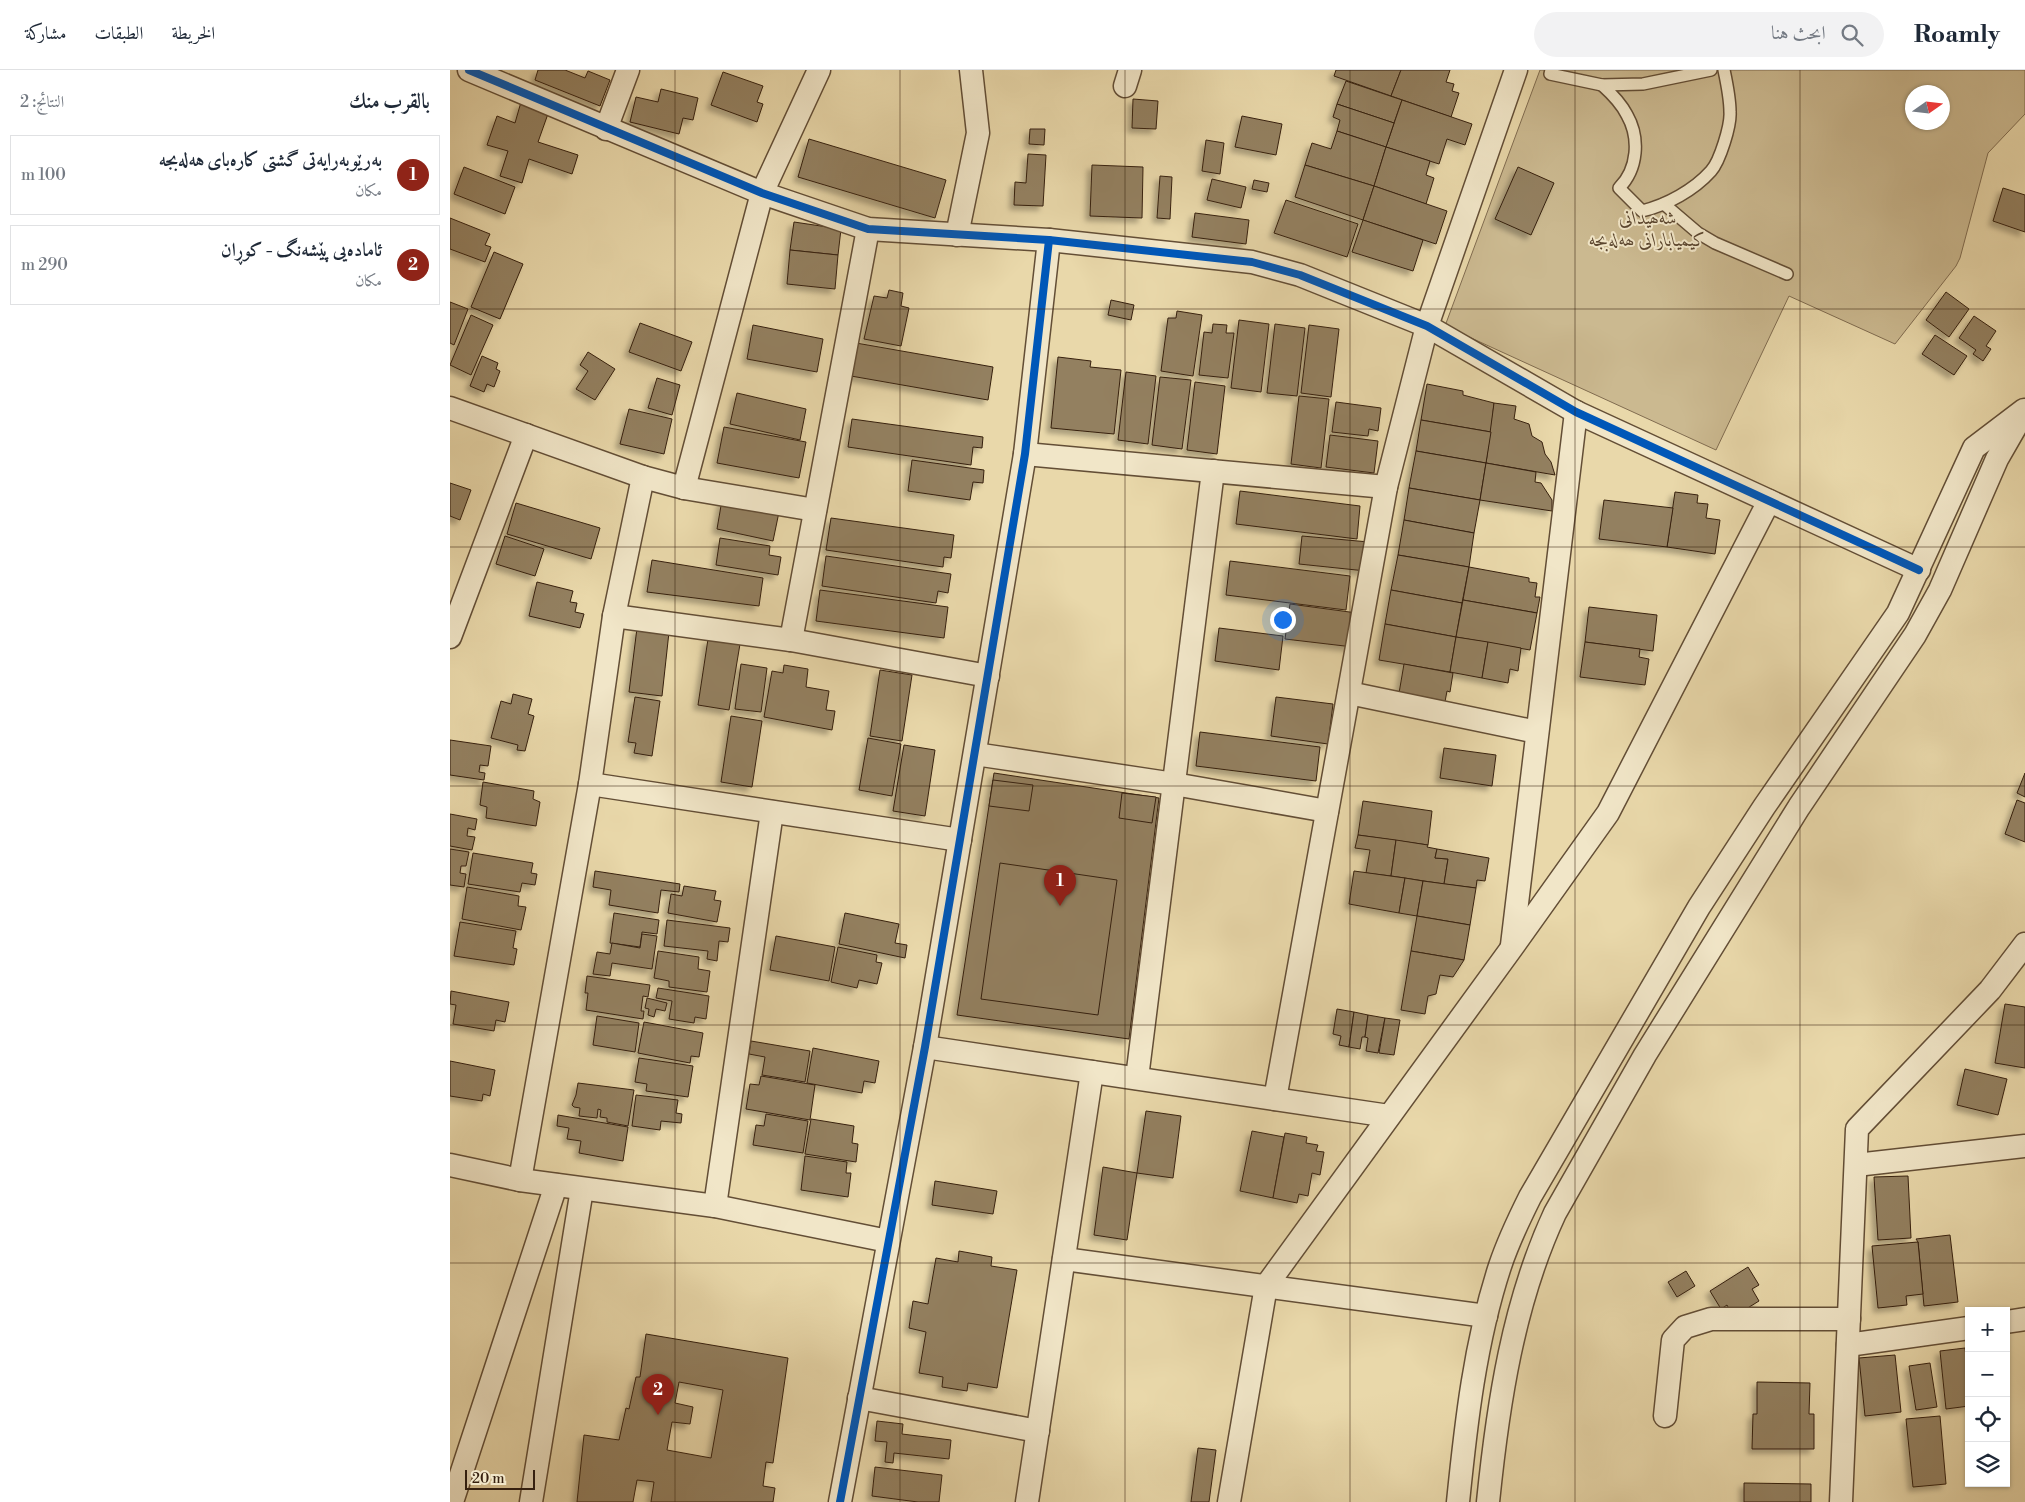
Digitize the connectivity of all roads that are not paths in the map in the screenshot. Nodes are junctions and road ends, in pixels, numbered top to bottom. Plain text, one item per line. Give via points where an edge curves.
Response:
1 (469, 70) edge
2 (628, 70) edge
3 (819, 70) edge
4 (971, 70) edge
5 (1516, 70) edge
6 (1551, 70) edge
7 (1711, 70) edge
8 (1724, 70) edge
9 (1602, 84) junction
10 (606, 129) junction
11 (762, 193) junction
12 (1664, 204) junction
13 (868, 229) junction
14 (957, 235) junction
15 (1049, 240) junction
16 (1787, 274) dead end
17 (1427, 326) junction
18 (450, 408) edge
19 (2025, 410) edge
20 (1576, 412) junction
21 (526, 435) junction
22 (1025, 454) junction
23 (1967, 463) junction
24 (1213, 471) junction
25 (1990, 475) junction
26 (643, 477) junction
27 (1386, 487) junction
28 (684, 488) junction
29 (1769, 501) junction
30 (815, 510) junction
31 (1919, 570) junction
32 (614, 616) junction
33 (450, 637) edge
34 (791, 640) junction
35 (988, 676) junction
36 (1349, 693) junction
37 (1537, 732) junction
38 (974, 754) junction
39 (590, 784) junction
40 (1174, 784) junction
41 (1327, 811) junction
42 (772, 812) junction
43 (960, 840) junction
44 (2025, 944) edge
45 (1511, 949) junction
46 (925, 1047) junction
47 (1092, 1072) junction
48 (1137, 1078) junction
49 (1275, 1099) junction
50 (1389, 1116) junction
51 (2025, 1146) edge
52 (450, 1165) edge
53 (1856, 1165) junction
54 (520, 1180) junction
55 (556, 1185) junction
56 (582, 1189) junction
57 (715, 1206) junction
58 (888, 1242) junction
59 (1064, 1259) junction
60 (1266, 1286) junction
61 (1486, 1316) junction
62 (1849, 1319) junction
63 (2025, 1319) edge
64 (2010, 1321) edge
65 (1965, 1329) edge
66 (1848, 1345) junction
67 (859, 1398) junction
68 (1664, 1416) dead end
69 (1038, 1431) junction
70 (1461, 1472) junction
71 (1491, 1477) junction
72 (452, 1502) edge
73 (532, 1502) edge
74 (840, 1502) edge
75 (1028, 1502) edge
76 (1229, 1502) edge
77 (1458, 1502) edge
78 (1488, 1502) edge
79 (1841, 1502) edge

1 - 10 street
2 - 10 street
3 - 11 street
4 - 14 street via 978,133
5 - 17 street
6 - 9 lane via 1550,74
7 - 9 lane via 1643,84
8 - 12 lane via 1731,113 1728,134 1713,169 1677,198
9 - 12 lane via 1618,100 1635,135 1636,155 1627,180 1619,188 1642,211
10 - 11 street
11 - 13 street
11 - 28 street
12 - 16 lane via 1715,243
13 - 14 street
13 - 30 street
14 - 15 street
15 - 17 street via 1244,261 1276,268
15 - 22 street
17 - 20 street
17 - 27 street
18 - 21 street
19 - 23 street via 1974,448
19 - 25 street
20 - 29 street
20 - 37 street
21 - 26 street
21 - 33 street
22 - 24 street
22 - 35 street
23 - 25 street
23 - 31 street
24 - 27 street
24 - 40 street
25 - 71 street via 1940,590 1916,635 1800,807 1645,1055 1555,1213 1542,1240 1513,1338
26 - 28 street
26 - 32 street
27 - 36 street
28 - 30 street
29 - 31 street
29 - 45 street via 1608,813
30 - 34 street
31 - 61 street via 1898,612 1699,907 1540,1178 1510,1239
32 - 34 street
32 - 39 street
34 - 35 street
35 - 38 street
36 - 37 street
36 - 41 street
37 - 45 street
38 - 40 street
38 - 43 street
39 - 42 street
39 - 54 street
40 - 41 street
40 - 48 street
41 - 49 street
42 - 43 street
42 - 57 street
43 - 46 street
44 - 53 street via 1990,990 1857,1129
45 - 50 street
46 - 47 street
46 - 58 street
47 - 48 street
47 - 59 street
48 - 49 street
49 - 50 street
50 - 60 street
51 - 53 street
52 - 54 street
53 - 62 street
54 - 55 street
55 - 56 street
55 - 72 street
56 - 57 street
56 - 73 street
57 - 58 street
58 - 67 street
59 - 60 street
59 - 69 street
60 - 61 street
60 - 76 street
61 - 70 street
62 - 66 street
62 - 68 street via 1711,1318 1685,1327 1673,1340
63 - 64 street
65 - 66 street
66 - 79 street
67 - 69 street
67 - 74 street
69 - 75 street
70 - 71 street
70 - 77 street
71 - 78 street

